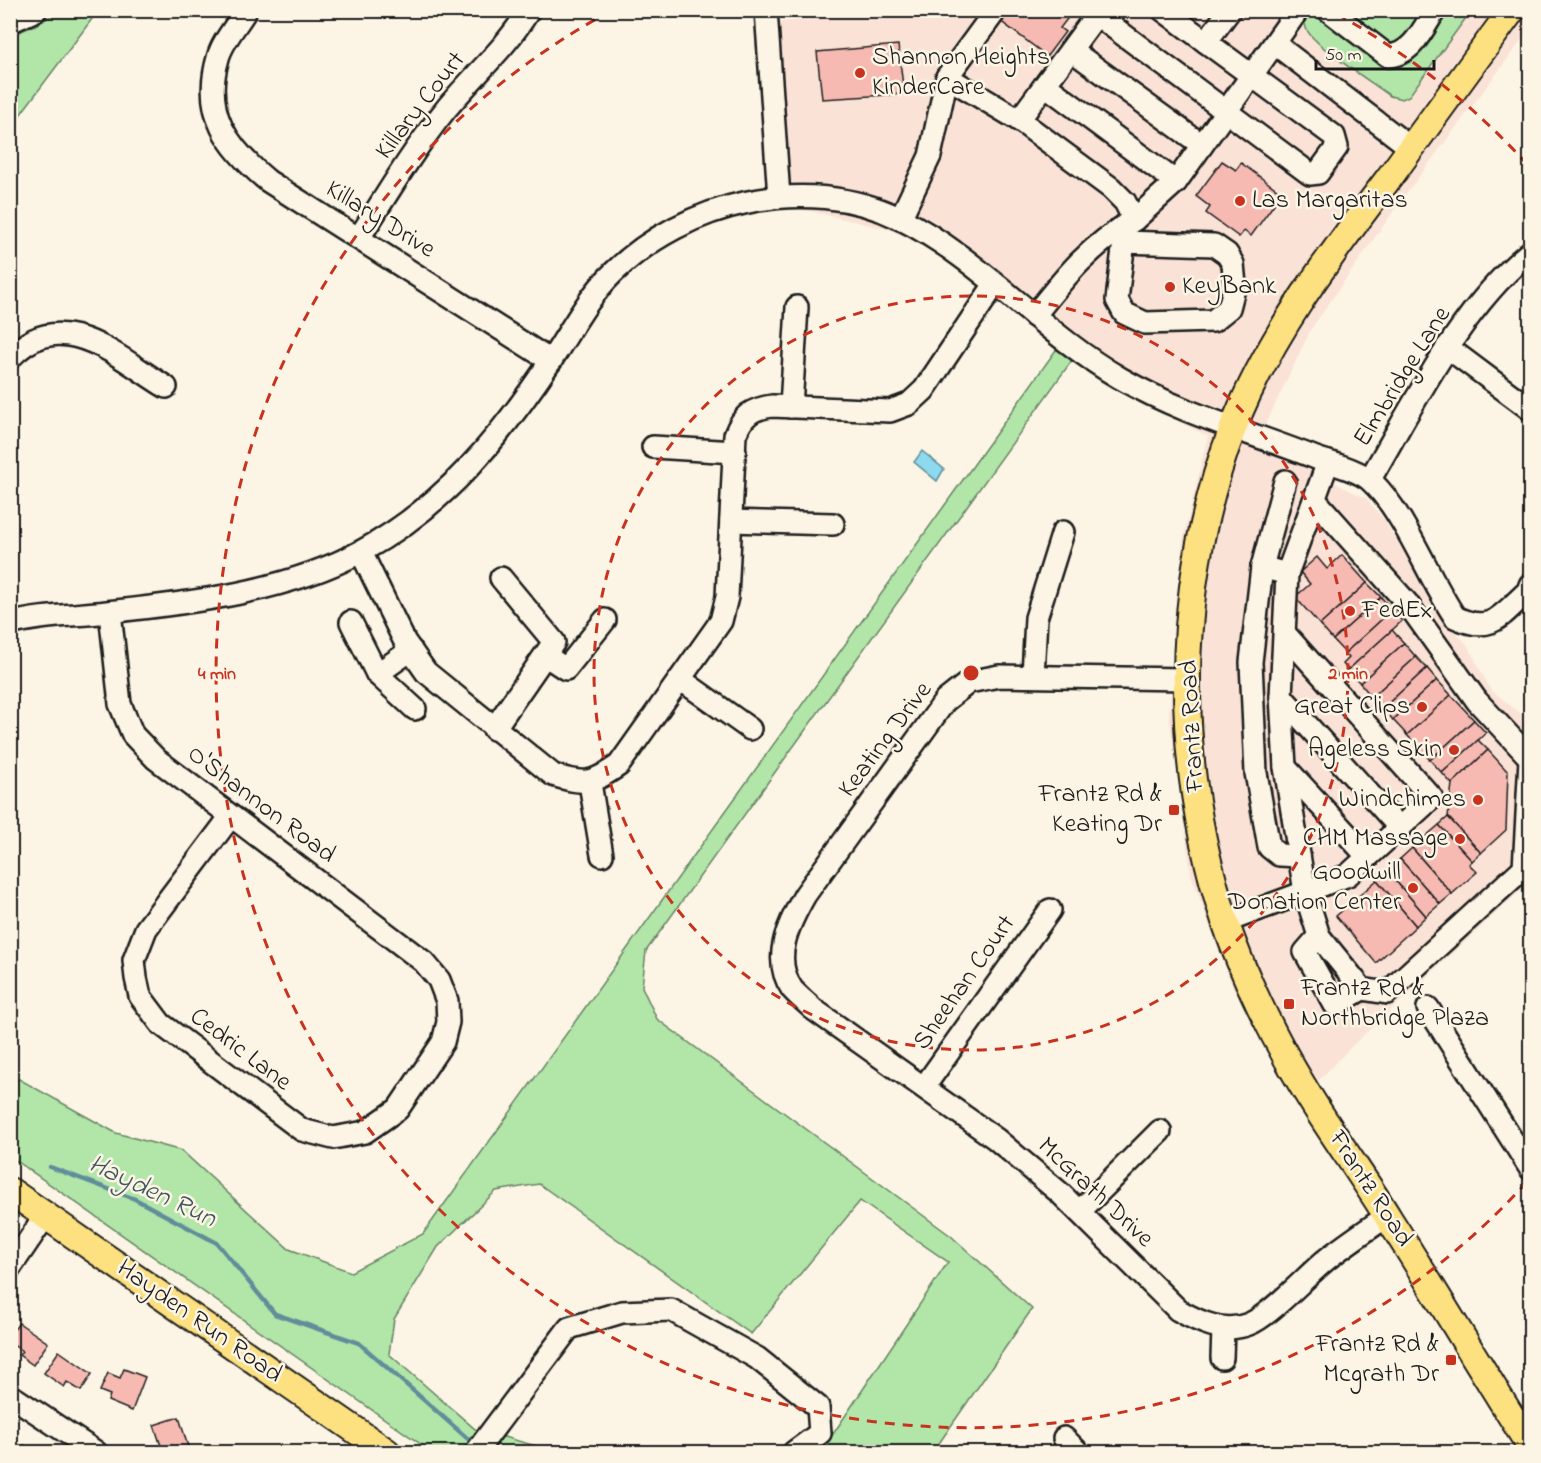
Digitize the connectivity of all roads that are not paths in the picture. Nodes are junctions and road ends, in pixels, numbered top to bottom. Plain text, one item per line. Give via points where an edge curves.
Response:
1 (36, 10) edge
2 (246, 10) edge
3 (529, 10) edge
4 (766, 10) edge
5 (996, 10) edge
6 (1163, 10) edge
7 (1230, 10) edge
8 (1298, 10) edge
9 (1435, 10) edge
10 (1512, 10) edge
11 (1333, 12) edge
12 (1099, 13) edge
13 (10, 22) edge
14 (1206, 42) junction
15 (1275, 44) junction
16 (1071, 50) junction
17 (1252, 75) junction
18 (947, 77) junction
19 (1046, 85) junction
20 (1227, 111) junction
21 (1019, 120) junction
22 (1202, 145) junction
23 (1411, 148) junction
24 (1176, 182) junction
25 (779, 197) junction
26 (900, 219) junction
27 (1128, 228) junction
28 (359, 238) junction
29 (1530, 252) edge
30 (995, 284) junction
31 (797, 307) dead end
32 (1034, 316) junction
33 (1447, 347) junction
34 (10, 358) edge
35 (551, 361) junction
36 (166, 387) dead end
37 (791, 406) junction
38 (1530, 409) edge
39 (1234, 427) junction
40 (653, 447) dead end
41 (735, 452) junction
42 (1328, 462) junction
43 (1370, 479) junction
44 (1285, 481) dead end
45 (1316, 501) junction
46 (731, 521) junction
47 (833, 524) dead end
48 (1064, 532) dead end
49 (361, 552) junction
50 (1262, 567) junction
51 (1287, 574) junction
52 (501, 578) dead end
53 (1530, 585) edge
54 (110, 612) junction
55 (605, 620) dead end
56 (351, 622) dead end
57 (10, 624) edge
58 (1286, 635) junction
59 (411, 650) junction
60 (546, 656) junction
61 (377, 674) junction
62 (1033, 676) junction
63 (680, 679) junction
64 (1186, 679) junction
65 (1281, 696) junction
66 (415, 709) dead end
67 (494, 729) junction
68 (750, 729) dead end
69 (1530, 759) edge
70 (1285, 767) junction
71 (590, 783) junction
72 (231, 816) junction
73 (1400, 828) junction
74 (602, 855) dead end
75 (1299, 856) junction
76 (1368, 857) junction
77 (1527, 865) edge
78 (1305, 892) junction
79 (1050, 910) dead end
80 (1225, 922) junction
81 (1320, 936) junction
82 (782, 961) joint
83 (1362, 989) junction
84 (447, 1002) joint
85 (1428, 1008) dead end
86 (924, 1087) junction
87 (1160, 1131) dead end
88 (1530, 1168) edge
89 (10, 1191) edge
90 (1080, 1212) junction
91 (46, 1215) junction
92 (1387, 1216) junction
93 (10, 1268) edge
94 (1224, 1328) junction
95 (1222, 1358) dead end
96 (10, 1395) edge
97 (1528, 1437) edge
98 (96, 1452) edge
99 (387, 1452) edge
100 (476, 1452) edge
101 (794, 1452) edge

1 - 13 street
2 - 28 street, Killary Drive via 218,57 212,97 220,125 247,163 268,181
3 - 28 street, Killary Court via 506,43 424,137
4 - 25 street
5 - 18 street
6 - 14 street
7 - 14 street
8 - 15 street
9 - 11 street via 1412,46 1398,56 1388,56
10 - 23 main road, Frantz Road
12 - 16 street
12 - 20 street
14 - 17 street
15 - 17 street
15 - 23 street
16 - 19 street
16 - 22 street
17 - 20 street
17 - 20 street via 1334,136 1337,147 1318,173 1310,174
18 - 21 street
18 - 26 street via 930,156
19 - 21 street
19 - 24 street
20 - 22 street
21 - 27 street via 1111,188 1125,202
22 - 24 street
23 - 39 main road, Frantz Road via 1305,295
24 - 27 street
25 - 26 street, Elmbridge Lane via 863,206
25 - 35 street, Elmbridge Lane via 718,210 680,225 646,246 613,273 594,296
26 - 30 street, Elmbridge Lane
27 - 27 street via 1117,300 1124,313 1145,323 1213,321 1230,308 1235,285 1233,264 1227,254 1214,245
27 - 32 street via 1107,235 1076,263
28 - 35 street, Killary Drive
29 - 33 street, Elmbridge Lane via 1508,270
30 - 32 street, Elmbridge Lane
30 - 37 street via 924,390 909,404 890,411
31 - 37 street
32 - 39 street, Elmbridge Lane via 1121,379 1196,416
33 - 38 street
33 - 43 street, Elmbridge Lane
34 - 36 street via 36,337 63,333 90,341
35 - 49 street, Elmbridge Lane via 489,448 434,502
37 - 41 street via 755,408 748,413 735,435
39 - 42 street, Elmbridge Lane
39 - 64 main road, Frantz Road via 1197,559
40 - 41 street
41 - 46 street
42 - 43 street, Elmbridge Lane
42 - 45 street
43 - 53 street, Elmbridge Lane via 1395,512 1455,617 1472,625 1490,624
44 - 50 street
45 - 51 street
45 - 69 street via 1407,603 1477,701
46 - 47 street
46 - 63 street via 727,597 721,621
48 - 62 street via 1036,618
49 - 54 street, Elmbridge Lane via 269,588
49 - 59 street
50 - 51 street
50 - 75 street via 1251,662 1256,773 1269,847 1279,855
51 - 58 street
52 - 60 street via 554,642
54 - 57 street, Elmbridge Lane
54 - 72 street, O'Shannon Road via 120,704 133,735 156,759
55 - 60 street via 566,669
56 - 61 street
58 - 65 street
58 - 73 street via 1432,798
59 - 61 street
59 - 67 street via 426,672
60 - 67 street
61 - 66 street
62 - 64 street, Keating Drive
62 - 82 street, Keating Drive via 999,676 969,682 945,700 805,895 788,926
63 - 68 street
63 - 71 street via 618,765
64 - 80 main road, Frantz Road via 1197,804
65 - 70 street
65 - 73 street
67 - 71 street via 553,775
69 - 77 street
70 - 75 street
70 - 76 street
71 - 74 street
72 - 84 street, O'Shannon Road via 424,962 439,980
72 - 84 street, Cedric Lane via 138,945 134,960 140,996 161,1024 302,1130 318,1136 342,1137 365,1132 398,1109 443,1042
73 - 76 street
75 - 78 street
76 - 78 street via 1348,875
77 - 83 street via 1387,993
78 - 80 street
78 - 81 street
79 - 86 street, Sheehan Court
80 - 92 main road, Frantz Road via 1300,1082
81 - 83 street
81 - 83 street via 1305,952 1335,1005
82 - 86 street, McGrath Drive via 792,988 813,1009
85 - 88 street
86 - 90 street, McGrath Drive via 996,1139
87 - 90 street
89 - 91 main road, Hayden Run Road
90 - 94 street, McGrath Drive via 1178,1310 1199,1323
91 - 93 street
91 - 99 main road, Hayden Run Road
92 - 94 street, McGrath Drive via 1327,1259 1269,1311 1248,1325
92 - 97 main road, Frantz Road
94 - 95 street
96 - 98 street
100 - 101 street via 569,1328 622,1311 671,1310 757,1358 818,1407 820,1433

